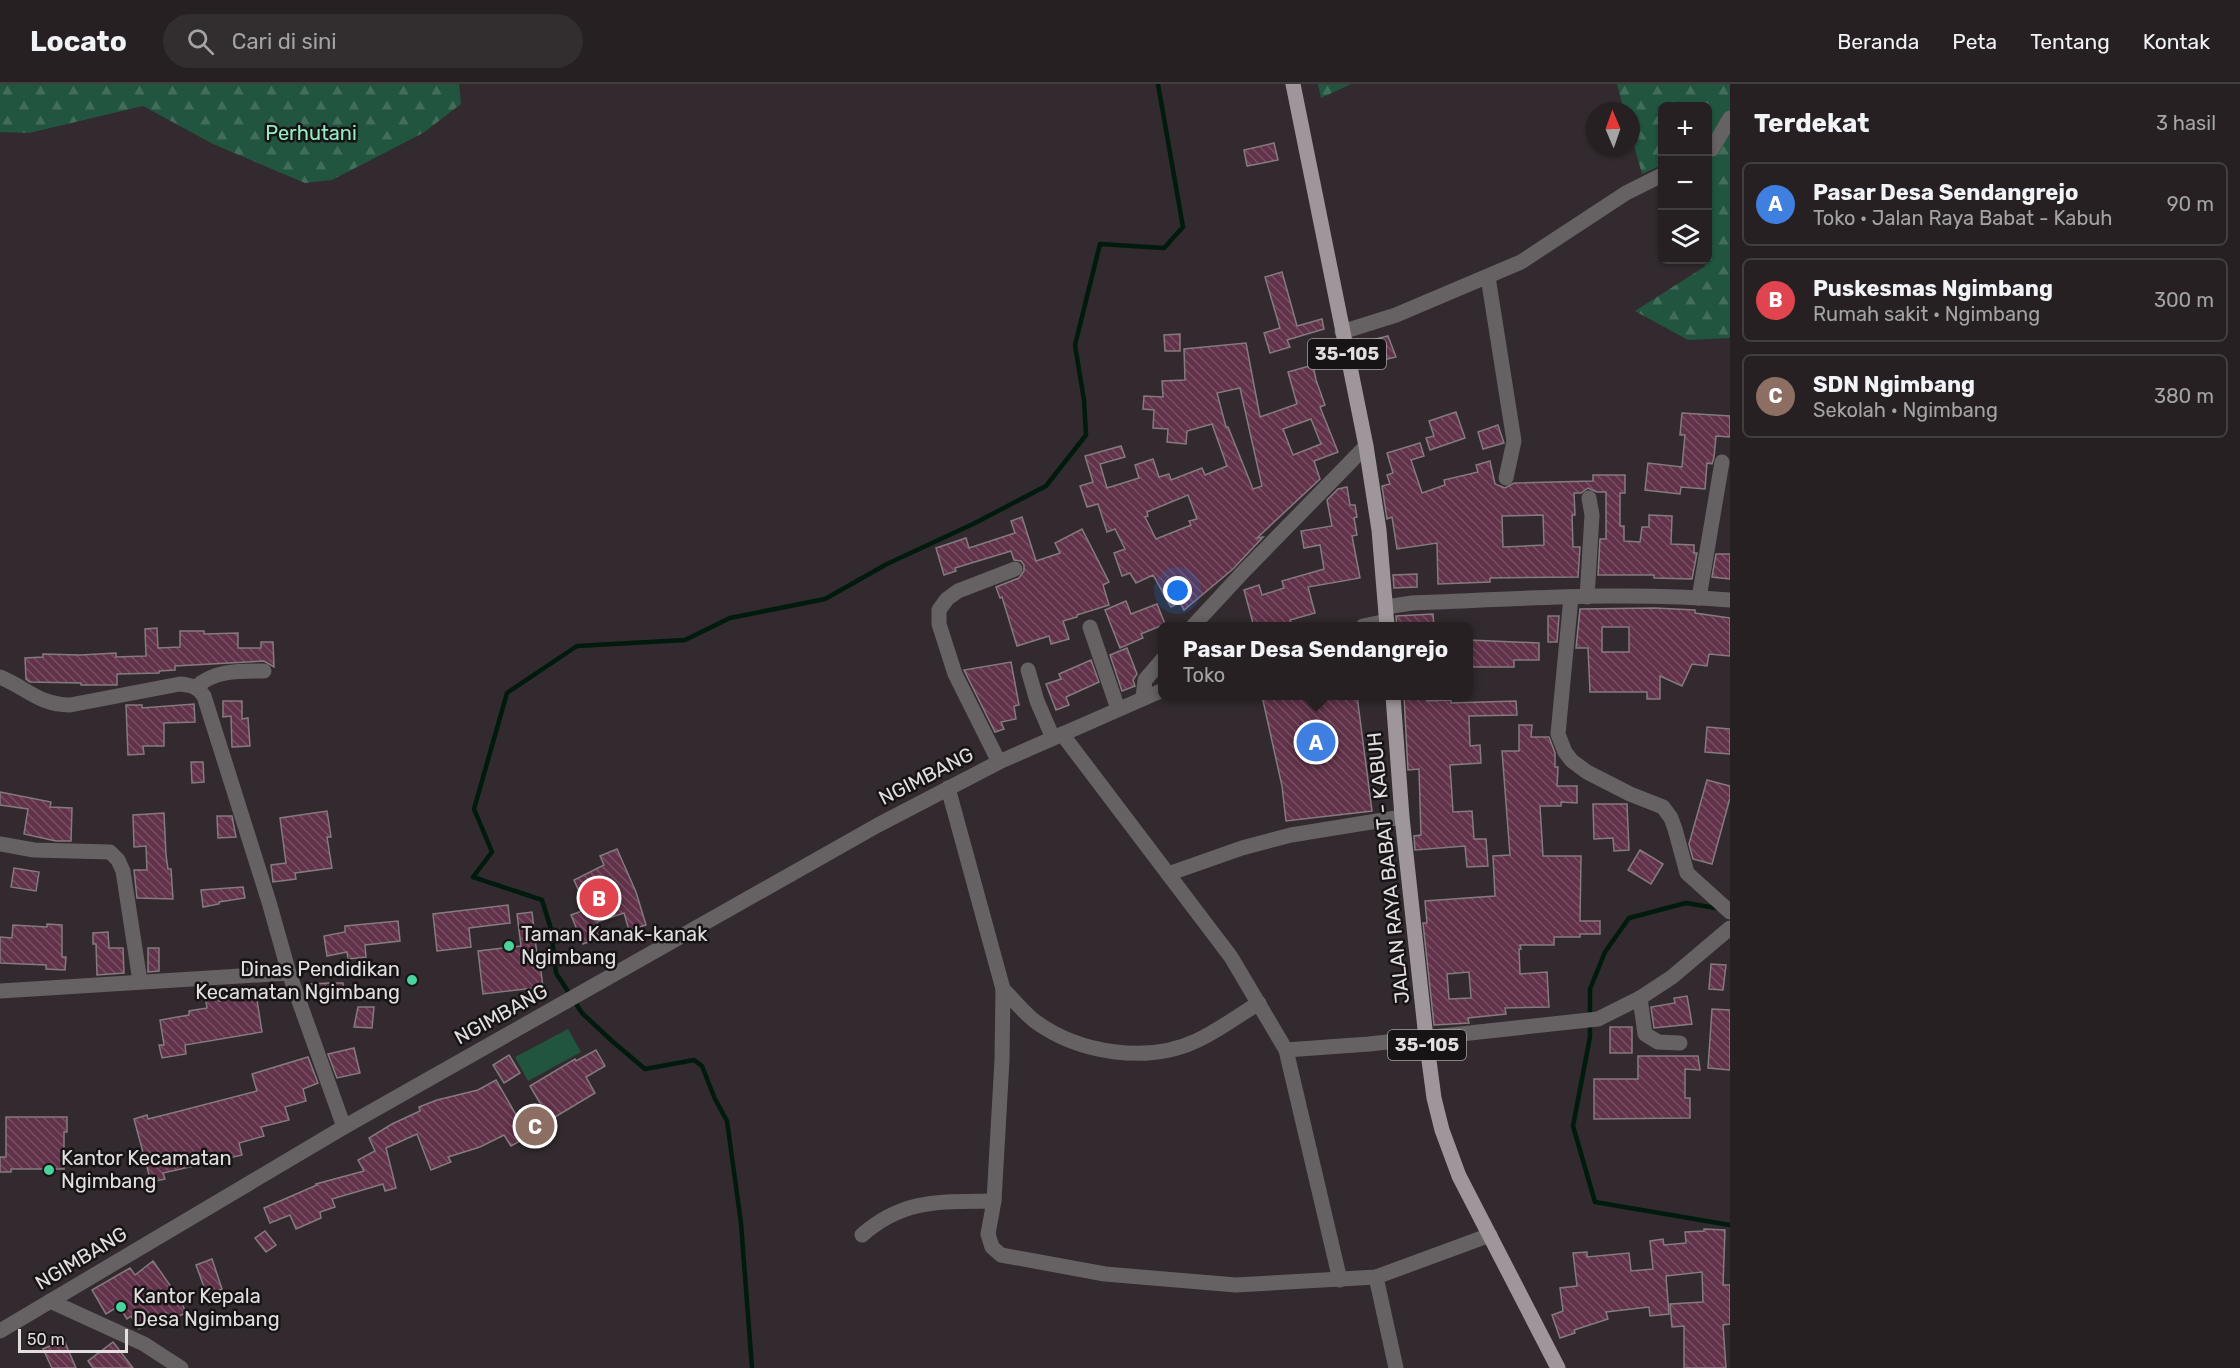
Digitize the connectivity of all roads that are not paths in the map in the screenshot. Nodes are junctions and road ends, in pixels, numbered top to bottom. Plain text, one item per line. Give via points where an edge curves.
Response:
1 (1293, 84) edge
2 (1730, 118) edge
3 (1730, 141) edge
4 (1712, 147) edge
5 (1712, 149) edge
6 (1658, 177) edge
7 (1488, 277) junction
8 (1342, 332) junction
9 (1366, 446) junction
10 (1722, 462) dead end
11 (1506, 478) dead end
12 (1589, 498) dead end
13 (1015, 569) dead end
14 (1579, 597) junction
15 (1699, 598) junction
16 (1730, 600) edge
17 (1387, 618) edge
18 (1198, 622) edge
19 (1090, 627) dead end
20 (1158, 665) edge
21 (1028, 670) dead end
22 (264, 671) dead end
23 (0, 677) edge
24 (196, 687) junction
25 (1158, 692) edge
26 (1143, 698) junction
27 (1393, 700) edge
28 (1118, 709) junction
29 (1057, 736) junction
30 (999, 762) junction
31 (948, 788) junction
32 (1402, 817) junction
33 (0, 844) edge
34 (1168, 874) junction
35 (1730, 912) edge
36 (1730, 928) edge
37 (290, 973) junction
38 (140, 981) junction
39 (1004, 989) junction
40 (0, 991) edge
41 (1640, 998) junction
42 (1259, 1003) junction
43 (1426, 1038) junction
44 (1680, 1043) dead end
45 (1286, 1050) junction
46 (344, 1127) junction
47 (994, 1202) junction
48 (862, 1235) dead end
49 (1490, 1235) junction
50 (1376, 1277) junction
51 (1340, 1280) junction
52 (50, 1301) junction
53 (0, 1331) edge
54 (181, 1368) edge
55 (1396, 1368) edge
56 (1558, 1368) edge

1 - 8 main road, 35-105
2 - 4 street
3 - 5 street
6 - 7 street via 1626,193 1521,262
7 - 8 street via 1396,315
7 - 11 street via 1514,441
8 - 9 main road, 35-105
9 - 17 main road, 35-105
9 - 18 street
10 - 15 street
12 - 14 street via 1592,515
13 - 30 street via 958,591 939,610 939,624 955,674
14 - 15 street
14 - 17 street via 1412,603
14 - 35 street via 1558,734 1565,752 1587,772 1663,807 1671,818 1687,873
15 - 16 street
19 - 28 street
20 - 26 street via 1145,680
21 - 29 street via 1037,700
22 - 24 street via 232,671
23 - 24 street via 54,705 180,684
24 - 37 street via 204,696
25 - 26 street, NGIMBANG
26 - 28 street, NGIMBANG
27 - 32 main road, JALAN RAYA BABAT - KABUH / 35-105
28 - 29 street, NGIMBANG
29 - 30 street, NGIMBANG
29 - 34 street
30 - 31 street, NGIMBANG
31 - 39 street
31 - 46 street, NGIMBANG
32 - 34 street via 1291,835
32 - 43 main road, JALAN RAYA BABAT - KABUH / 35-105
33 - 38 street via 34,850 114,854 123,871
34 - 42 street via 1231,957
36 - 41 street via 1672,977
37 - 38 street
37 - 46 street
38 - 40 street
39 - 42 street via 1034,1021 1067,1040 1094,1048 1138,1053 1166,1052 1197,1041
39 - 47 street
41 - 43 street via 1598,1019
41 - 44 street via 1645,1034 1659,1042
42 - 45 street
43 - 45 street
43 - 49 main road, JALAN RAYA BABAT - KABUH / 35-105 via 1442,1130 1459,1176
45 - 51 street
46 - 52 street, NGIMBANG
47 - 48 street via 919,1204 893,1213
47 - 51 street via 988,1234 992,1247 1001,1255 1105,1274 1236,1285
49 - 50 street
49 - 56 main road, JALAN RAYA BABAT - KABUH / 35-105
50 - 51 street
50 - 55 street
52 - 53 street, NGIMBANG
52 - 54 street via 144,1344

